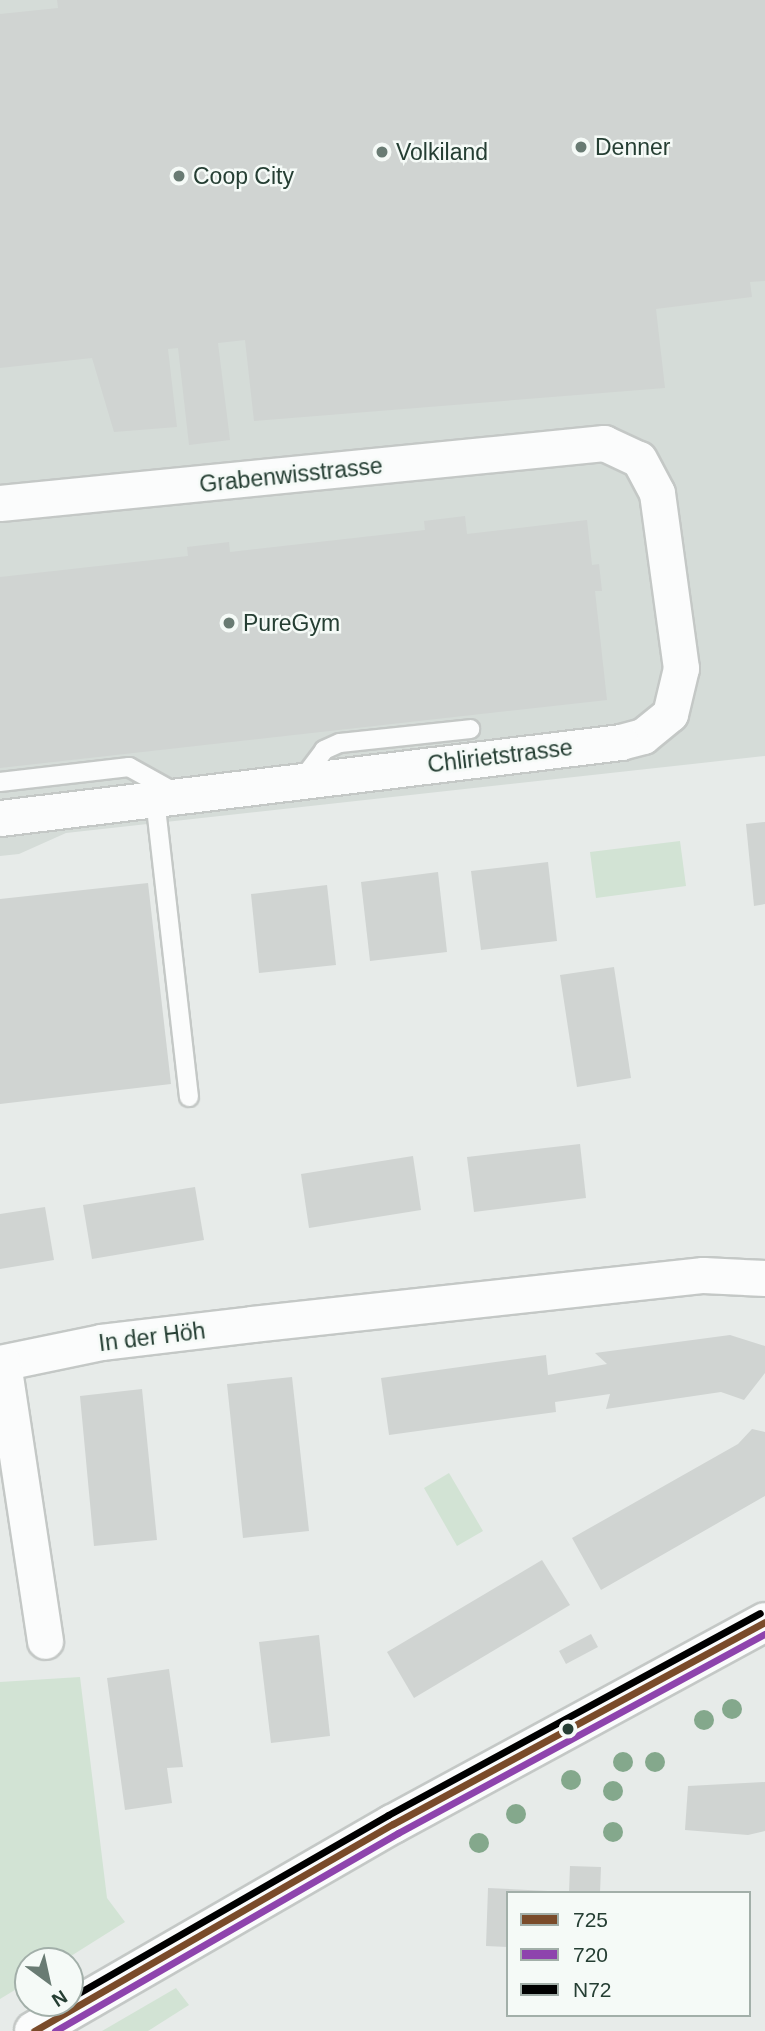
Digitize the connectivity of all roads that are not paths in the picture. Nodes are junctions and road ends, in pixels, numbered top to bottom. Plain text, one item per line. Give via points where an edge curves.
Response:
1 (581, 443) joint
2 (0, 503) edge
3 (470, 729) dead end
4 (301, 781) junction
5 (0, 782) edge
6 (167, 797) junction
7 (0, 818) edge
8 (189, 1097) dead end
9 (765, 1278) edge
10 (1, 1363) edge
11 (765, 1622) edge
12 (45, 1641) dead end
13 (34, 2031) edge

1 - 2 street, Grabenwisstrasse
1 - 4 street, Chlirietstrasse via 604,443 639,459 657,494 681,668 670,714 643,736 621,742
3 - 4 lane via 340,743 324,750
4 - 6 street, Chlirietstrasse
5 - 6 lane via 128,767
6 - 7 street, Chlirietstrasse
6 - 8 lane
9 - 10 street, In der Höh via 703,1275 253,1324 100,1342
10 - 12 street
11 - 13 main road via 381,1831

